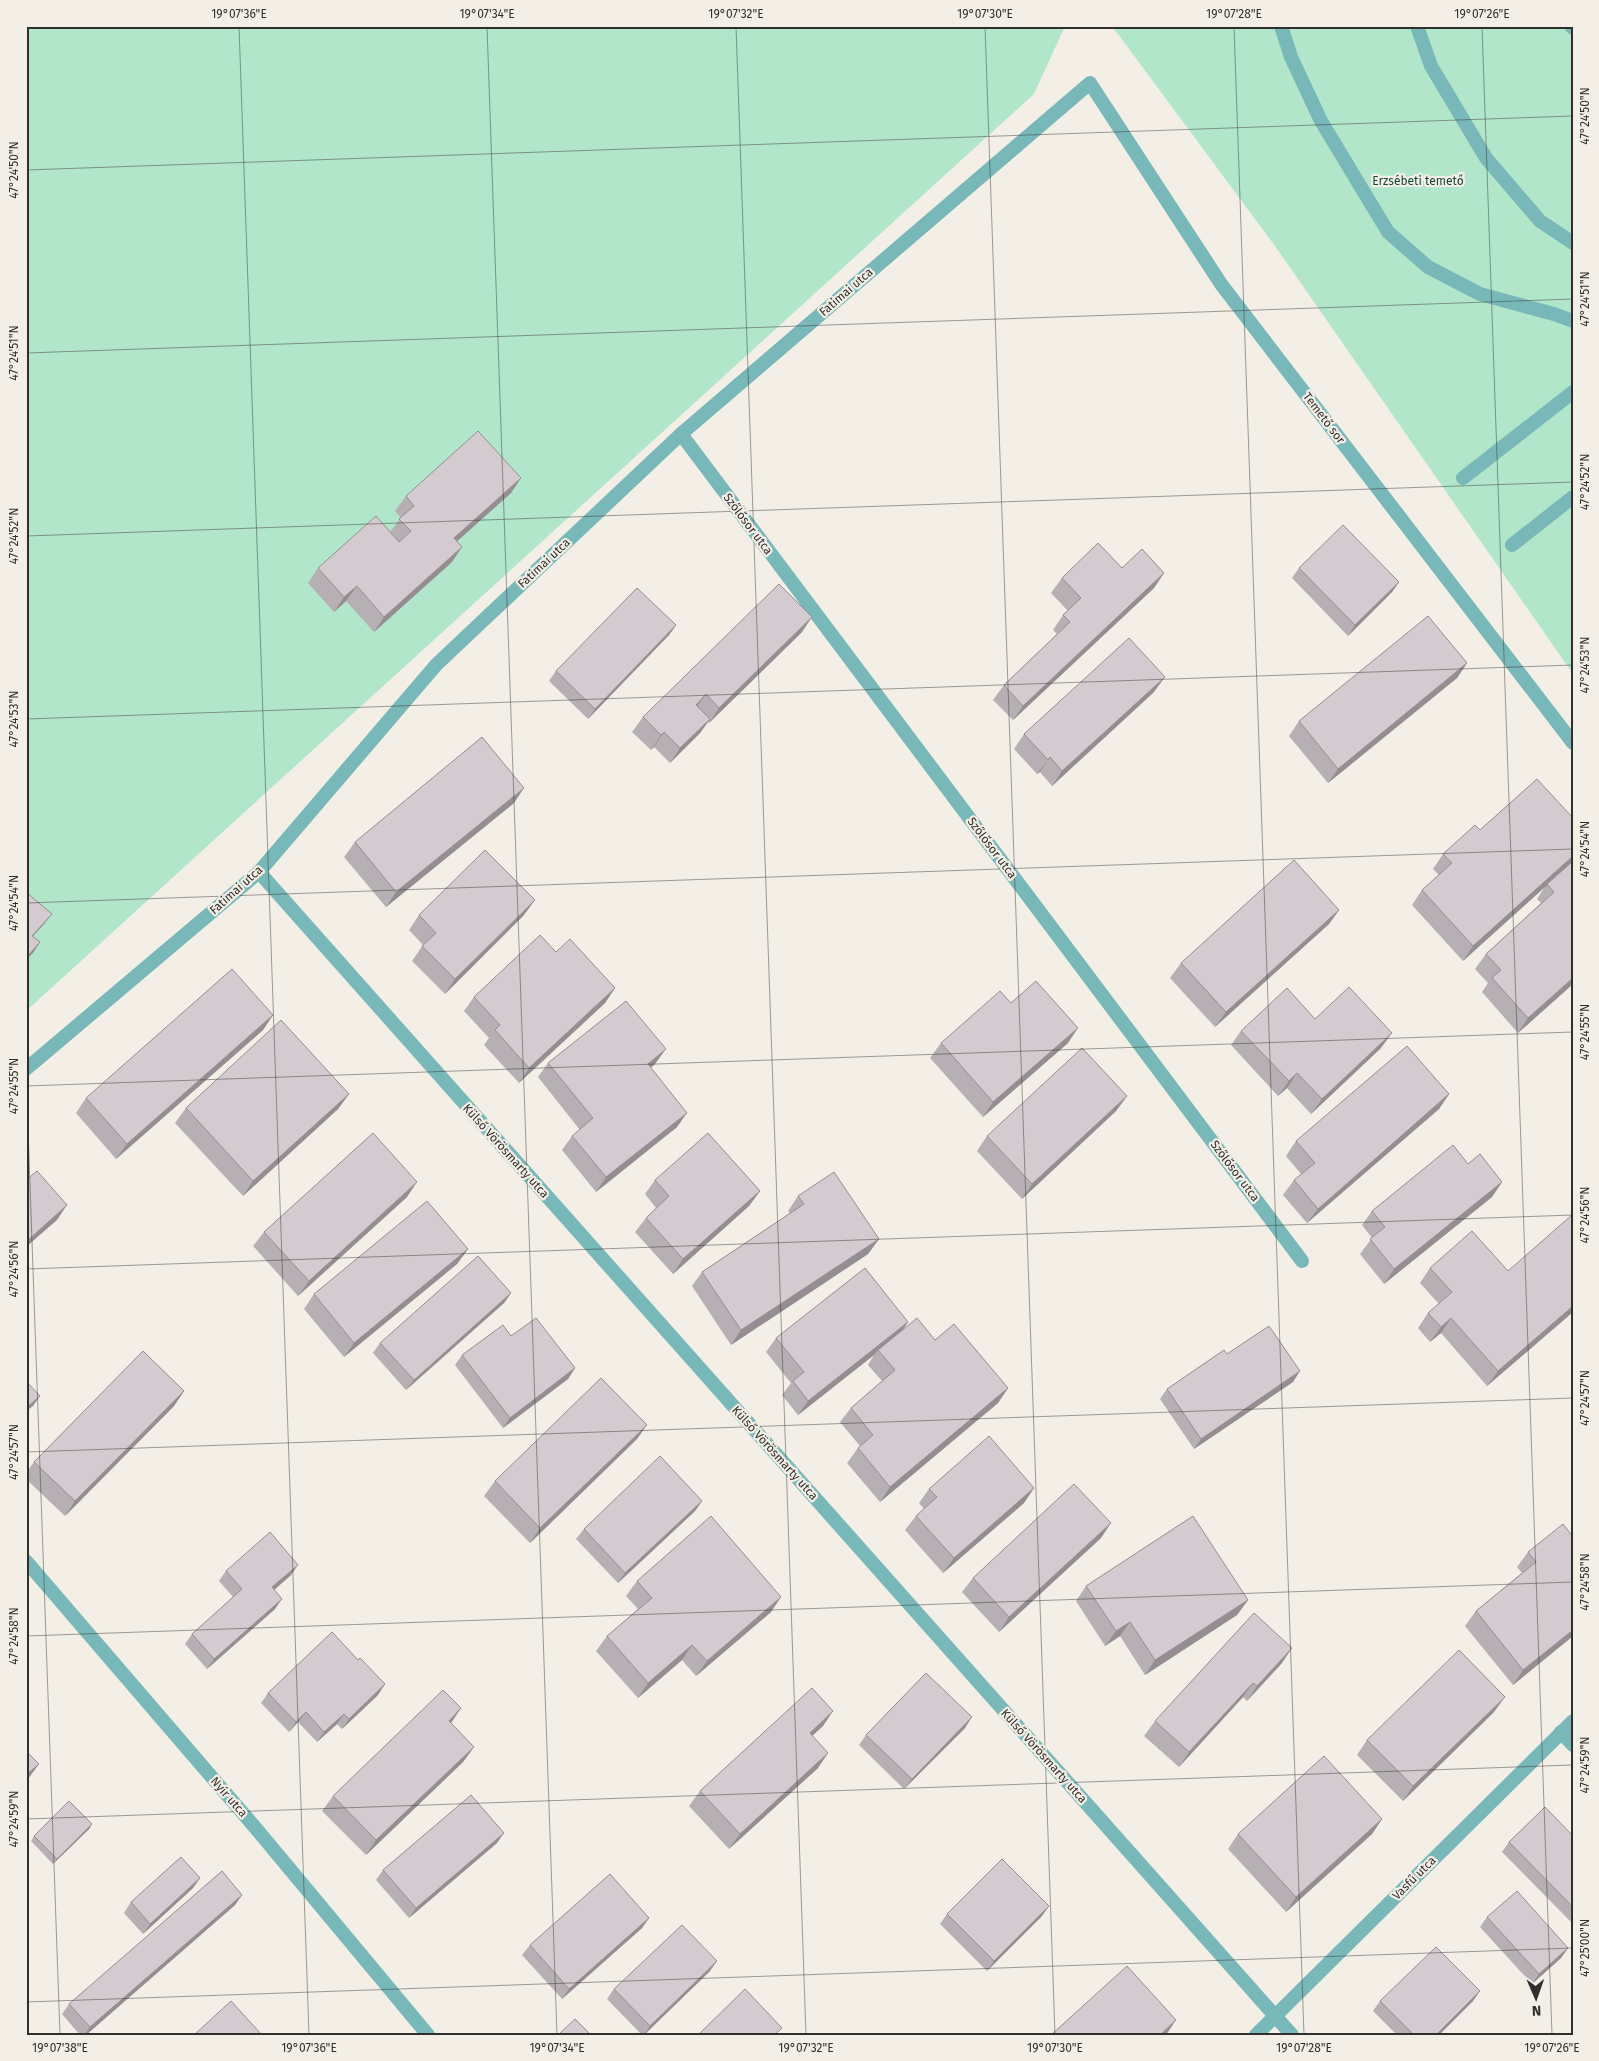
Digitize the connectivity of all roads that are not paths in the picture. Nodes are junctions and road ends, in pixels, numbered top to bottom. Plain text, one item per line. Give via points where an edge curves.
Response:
1 (1281, 26) edge
2 (1417, 26) edge
3 (1090, 83) joint
4 (1573, 243) edge
5 (1573, 321) edge
6 (1573, 392) edge
7 (681, 434) junction
8 (1463, 478) dead end
9 (1573, 497) edge
10 (1512, 545) dead end
11 (1573, 743) edge
12 (258, 872) junction
13 (26, 1069) edge
14 (1302, 1261) dead end
15 (26, 1561) edge
16 (1573, 1721) edge
17 (1561, 1732) junction
18 (1573, 1745) edge
19 (1275, 2016) junction
20 (428, 2035) edge
21 (1256, 2035) edge
22 (1292, 2035) edge

1 - 5 street via 1291,57 1321,121 1388,232 1428,267 1480,294
2 - 4 street via 1431,66 1486,158 1540,221
3 - 7 street, Fatimai utca
3 - 11 street, Temető sor via 1221,284
6 - 8 street
7 - 12 street, Fatimai utca via 436,665
7 - 14 street, Szőlősor utca
9 - 10 street
12 - 13 street, Fatimai utca
12 - 19 street, Külső Vörösmarty utca
15 - 20 street, Nyír utca
16 - 17 street, Vasfű utca
17 - 18 street
17 - 19 street, Vasfű utca
19 - 21 street, Vasfű utca
19 - 22 street, Külső Vörösmarty utca

